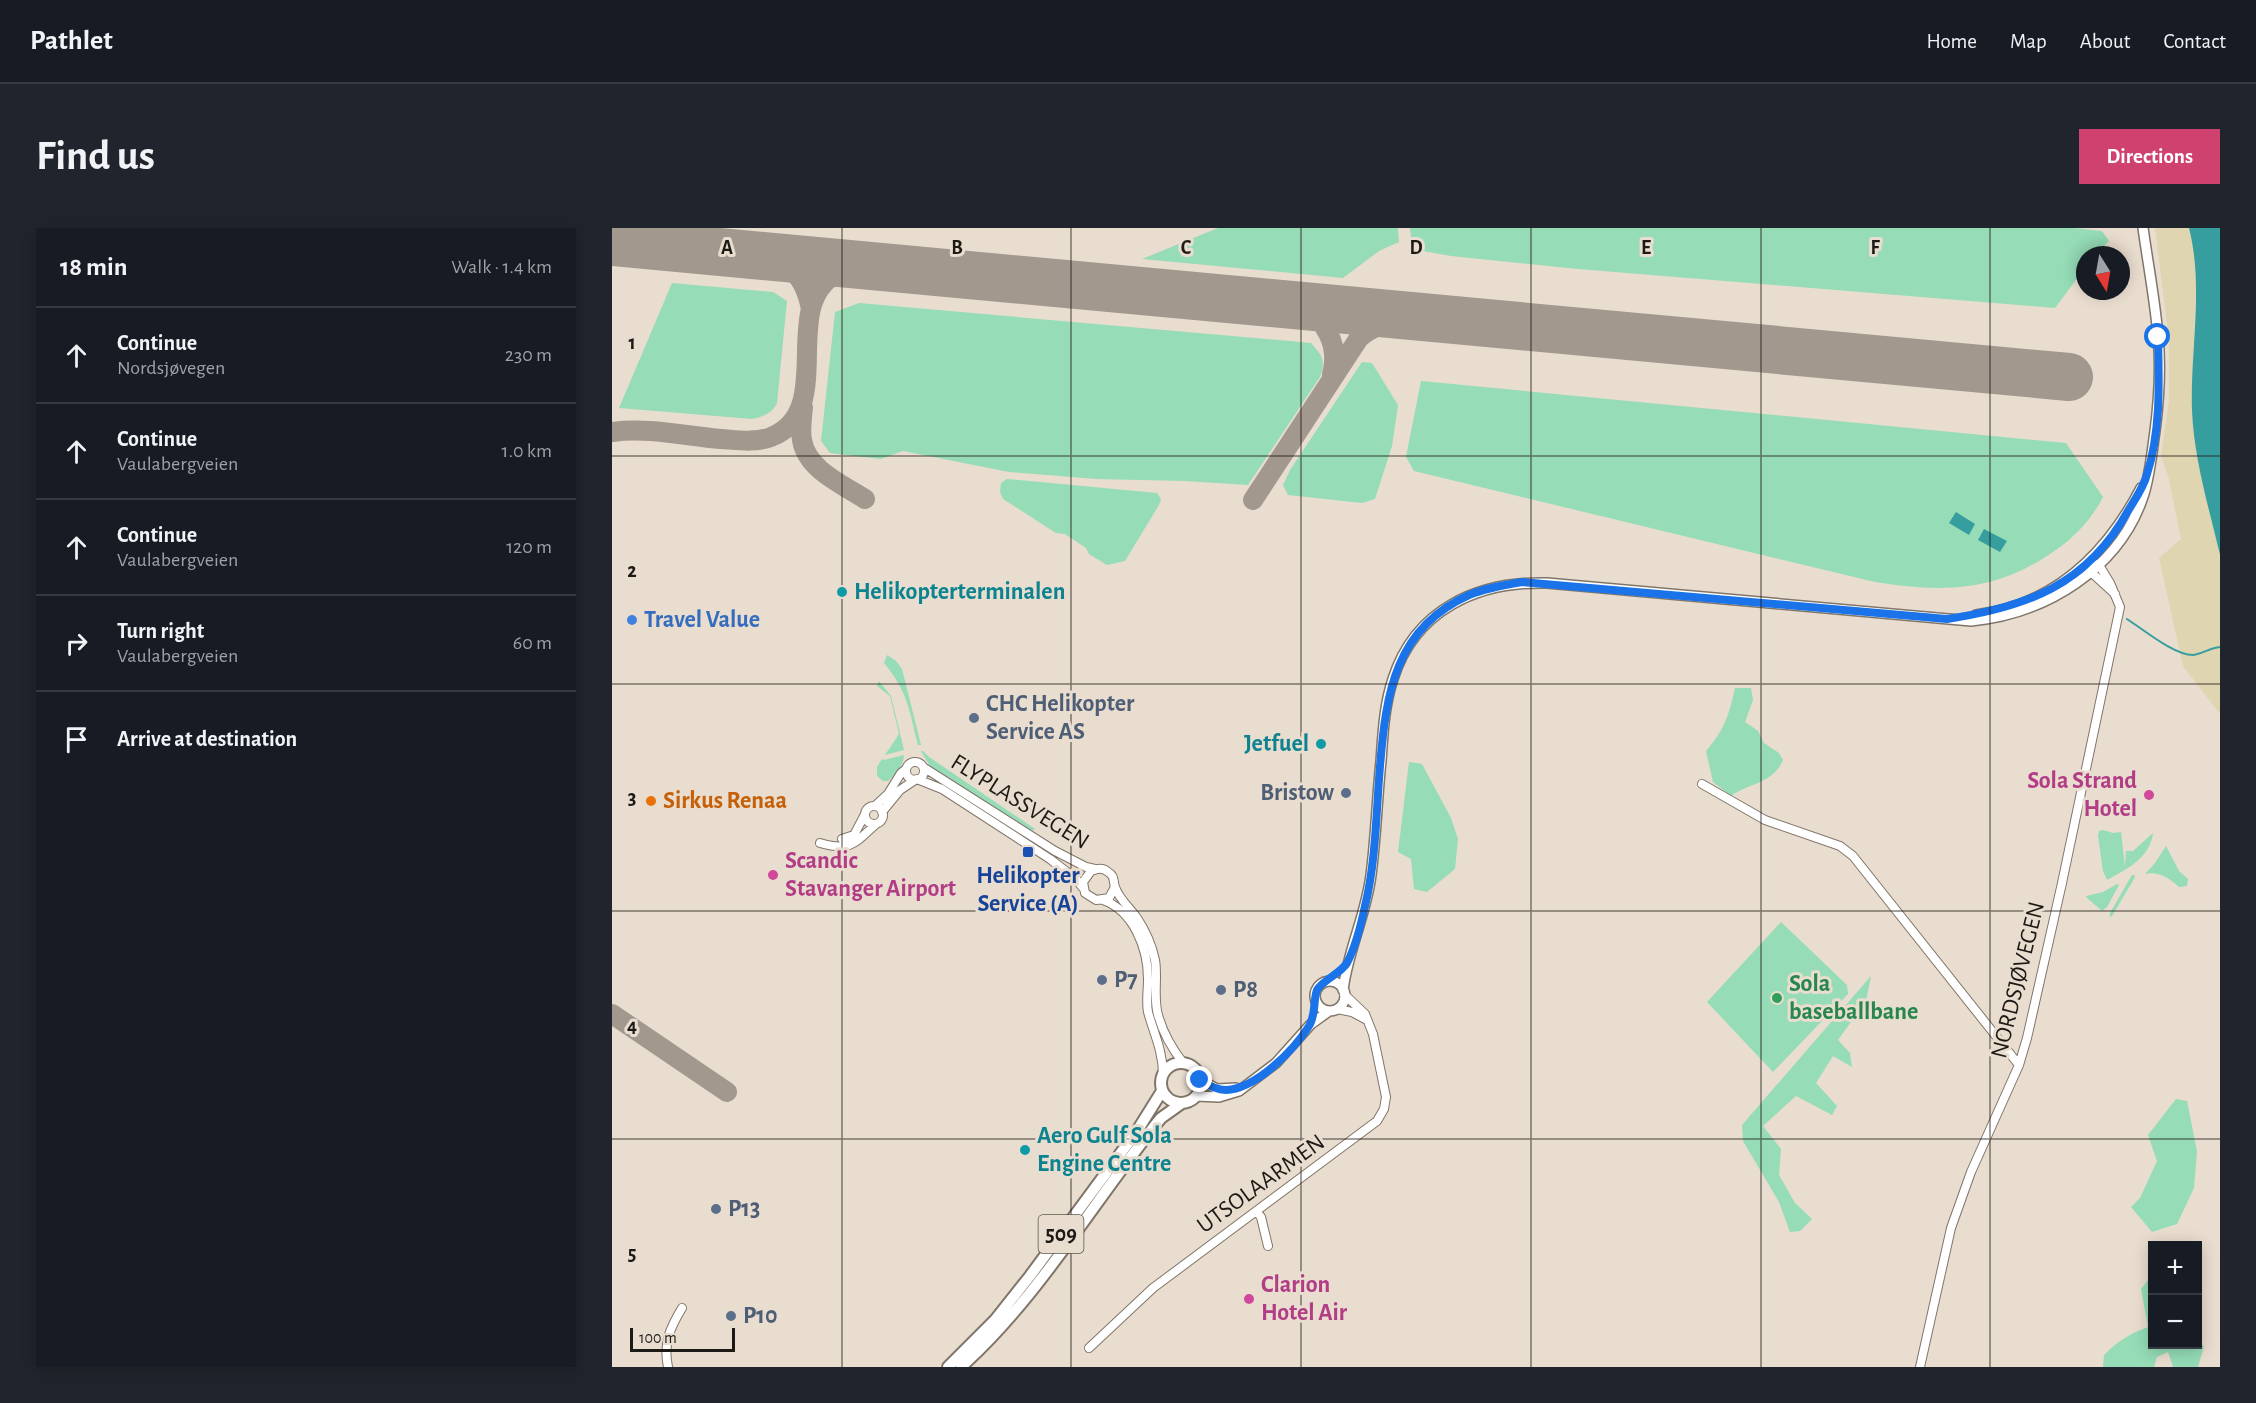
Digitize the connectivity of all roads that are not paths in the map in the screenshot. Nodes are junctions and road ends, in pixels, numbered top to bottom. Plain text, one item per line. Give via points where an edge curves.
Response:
1 (2143, 228) edge
2 (2147, 476) junction
3 (2099, 565) junction
4 (2090, 567) junction
5 (2115, 594) junction
6 (923, 767) junction
7 (906, 769) junction
8 (916, 779) junction
9 (1702, 784) dead end
10 (875, 806) junction
11 (882, 812) junction
12 (864, 816) junction
13 (876, 824) junction
14 (842, 839) dead end
15 (820, 843) dead end
16 (1097, 869) junction
17 (1115, 887) junction
18 (1084, 889) junction
19 (1103, 900) junction
20 (1346, 965) junction
21 (1325, 982) junction
22 (1344, 992) junction
23 (1316, 1000) junction
24 (1333, 1010) junction
25 (1367, 1020) junction
26 (1311, 1024) junction
27 (1184, 1064) junction
28 (2019, 1065) junction
29 (1163, 1075) junction
30 (1200, 1080) junction
31 (1247, 1085) junction
32 (1162, 1091) junction
33 (1197, 1096) junction
34 (1182, 1103) junction
35 (1256, 1211) junction
36 (1269, 1246) dead end
37 (682, 1308) dead end
38 (1089, 1348) dead end
39 (668, 1367) edge
40 (948, 1367) edge
41 (961, 1367) edge
42 (1920, 1367) edge

1 - 2 main road via 2158,337 2159,375
2 - 3 main road via 2132,519
2 - 4 main road
3 - 4 main road
3 - 5 street, NORDSJØVEGEN
4 - 5 street
4 - 20 main road via 2024,603 1947,619 1522,582 1458,600 1416,636 1392,681 1384,722 1370,882
5 - 28 street, NORDSJØVEGEN via 2120,607 2118,618
6 - 7 street, FLYPLASSVEGEN via 915,762
6 - 8 street, FLYPLASSVEGEN via 923,775
6 - 16 street, FLYPLASSVEGEN via 1055,851
7 - 8 street, FLYPLASSVEGEN via 909,778
7 - 10 street
8 - 11 street, FLYPLASSVEGEN via 900,790
8 - 18 street, FLYPLASSVEGEN via 942,789 1050,859
9 - 28 street via 1765,820 1840,846 1853,856
10 - 11 street
10 - 12 street via 867,809
11 - 13 street, FLYPLASSVEGEN via 882,819
12 - 13 street via 869,823
12 - 14 street via 854,835
13 - 15 street, FLYPLASSVEGEN via 851,846
16 - 17 street via 1109,872
16 - 18 street via 1086,876
17 - 19 street
17 - 27 street via 1147,938 1158,977 1157,1011 1172,1048
18 - 19 street via 1092,899
19 - 29 street via 1123,911 1143,951 1148,1010 1161,1049
20 - 21 main road
20 - 22 main road
21 - 22 main road via 1335,983
21 - 23 main road via 1317,990
22 - 24 main road via 1342,1005
22 - 25 street, UTSOLAARMEN
23 - 24 main road via 1319,1007
23 - 26 main road
24 - 25 street via 1352,1012
24 - 26 main road
25 - 35 street, UTSOLAARMEN via 1386,1097 1381,1116 1365,1132
26 - 31 main road via 1276,1063
27 - 29 highway via 1175,1064
27 - 30 highway via 1197,1072
28 - 42 street, NORDSJØVEGEN via 1954,1217
29 - 32 highway, 509
30 - 31 main road via 1226,1090
30 - 33 highway
31 - 33 main road via 1231,1095
32 - 34 highway via 1167,1098
32 - 40 highway, 509 via 1030,1276 995,1320
33 - 34 highway, 509
34 - 41 highway, 509 via 1161,1118 1022,1303
35 - 36 street
35 - 38 street, UTSOLAARMEN via 1153,1288
37 - 39 street via 668,1333

